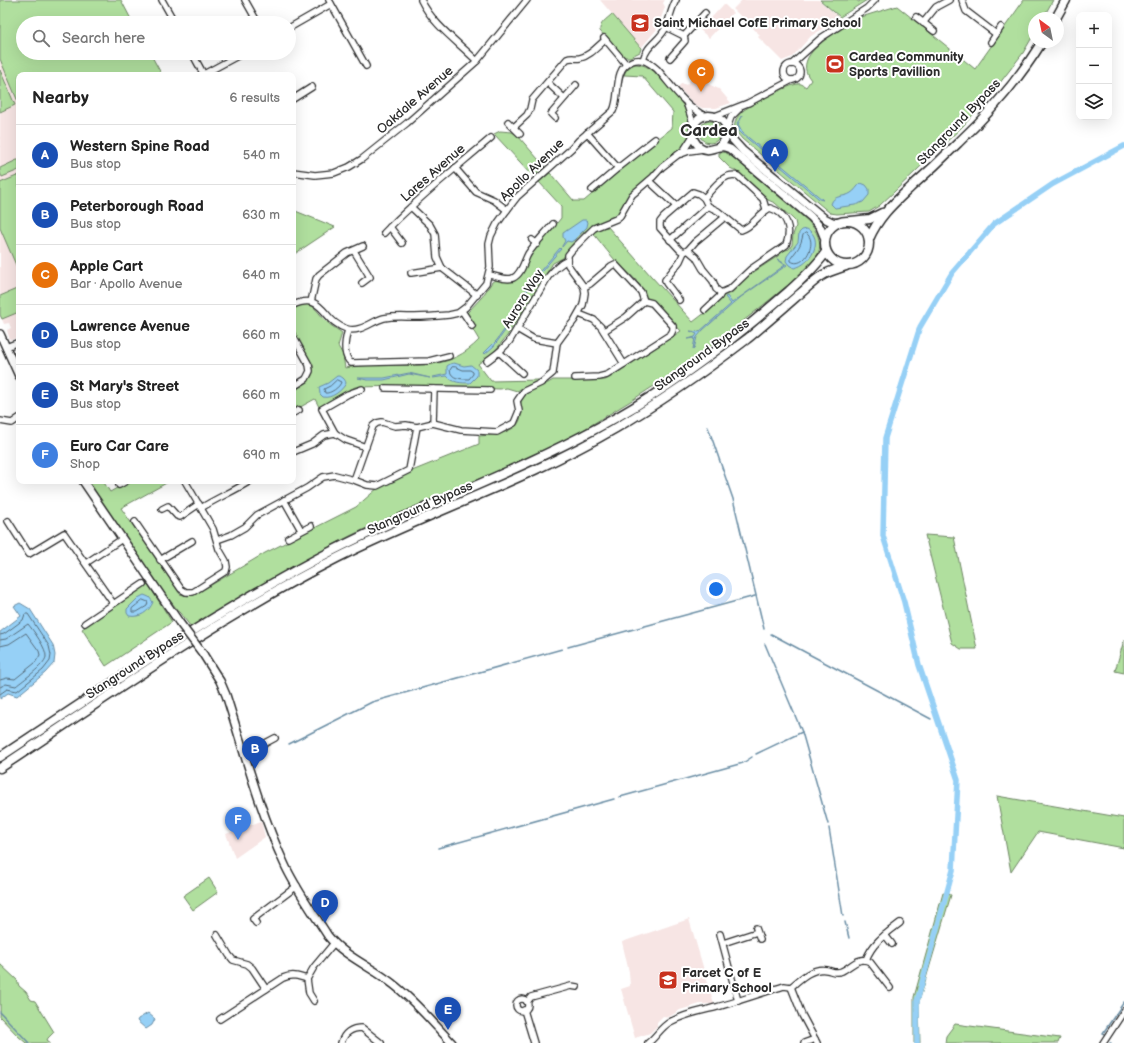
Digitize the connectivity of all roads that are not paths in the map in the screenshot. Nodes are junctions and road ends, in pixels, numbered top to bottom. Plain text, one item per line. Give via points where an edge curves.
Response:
1 (162, 0) edge
2 (245, 0) edge
3 (421, 0) edge
4 (527, 0) edge
5 (676, 0) edge
6 (875, 0) edge
7 (946, 0) edge
8 (962, 0) edge
9 (1066, 0) edge
10 (330, 2) edge
11 (1059, 12) edge
12 (705, 13) dead end
13 (171, 16) edge
14 (254, 16) edge
15 (916, 17) dead end
16 (923, 23) junction
17 (296, 24) edge
18 (1001, 27) dead end
19 (666, 28) junction
20 (934, 32) dead end
21 (996, 34) junction
22 (684, 36) junction
23 (991, 42) dead end
24 (1038, 48) edge
25 (808, 50) junction
26 (670, 58) dead end
27 (196, 60) edge
28 (231, 60) edge
29 (643, 60) junction
30 (477, 61) junction
31 (626, 64) junction
32 (792, 64) junction
33 (366, 66) dead end
34 (800, 69) junction
35 (202, 72) edge
36 (209, 72) edge
37 (784, 74) junction
38 (792, 80) junction
39 (548, 83) junction
40 (576, 85) dead end
41 (312, 88) dead end
42 (773, 89) junction
43 (296, 97) edge
44 (564, 98) junction
45 (683, 100) junction
46 (748, 103) junction
47 (705, 116) junction
48 (715, 116) junction
49 (555, 118) dead end
50 (508, 122) dead end
51 (694, 126) junction
52 (514, 127) junction
53 (727, 130) junction
54 (587, 133) junction
55 (520, 134) dead end
56 (693, 136) junction
57 (491, 138) dead end
58 (655, 140) dead end
59 (639, 142) dead end
60 (720, 146) junction
61 (644, 147) junction
62 (705, 149) junction
63 (677, 156) junction
64 (455, 168) junction
65 (618, 168) junction
66 (296, 172) edge
67 (650, 181) junction
68 (592, 190) dead end
69 (704, 198) junction
70 (676, 206) junction
71 (708, 206) junction
72 (411, 207) junction
73 (507, 210) junction
74 (766, 210) junction
75 (884, 212) junction
76 (725, 217) junction
77 (851, 222) junction
78 (839, 223) junction
79 (553, 224) dead end
80 (390, 227) junction
81 (384, 233) dead end
82 (825, 239) junction
83 (869, 239) junction
84 (670, 240) junction
85 (402, 243) dead end
86 (363, 246) dead end
87 (354, 251) junction
88 (686, 251) junction
89 (826, 252) junction
90 (568, 260) junction
91 (846, 266) junction
92 (442, 268) junction
93 (411, 273) dead end
94 (489, 274) junction
95 (362, 283) dead end
96 (584, 287) junction
97 (721, 293) junction
98 (477, 295) junction
99 (679, 300) dead end
100 (644, 301) junction
101 (311, 302) junction
102 (296, 304) edge
103 (705, 310) dead end
104 (462, 311) junction
105 (579, 314) junction
106 (472, 326) dead end
107 (517, 328) junction
108 (348, 330) junction
109 (604, 331) junction
110 (0, 335) edge
111 (296, 341) edge
112 (16, 343) edge
113 (557, 343) junction
114 (6, 347) junction
115 (499, 352) junction
116 (449, 356) dead end
117 (487, 361) dead end
118 (624, 364) junction
119 (16, 369) edge
120 (522, 373) dead end
121 (575, 378) dead end
122 (296, 385) edge
123 (385, 388) dead end
124 (362, 389) dead end
125 (434, 389) junction
126 (490, 390) dead end
127 (300, 410) dead end
128 (296, 412) edge
129 (16, 420) edge
130 (0, 421) edge
131 (433, 422) junction
132 (417, 427) junction
133 (335, 433) junction
134 (366, 447) junction
135 (296, 450) edge
136 (354, 480) junction
137 (85, 484) edge
138 (187, 484) edge
139 (245, 484) edge
140 (284, 500) junction
141 (200, 506) junction
142 (162, 510) dead end
143 (8, 521) dead end
144 (134, 522) dead end
145 (311, 526) dead end
146 (301, 530) junction
147 (122, 538) junction
148 (288, 538) dead end
149 (217, 540) junction
150 (192, 541) dead end
151 (160, 560) junction
152 (86, 563) junction
153 (143, 584) dead end
154 (113, 603) junction
155 (86, 623) dead end
156 (275, 738) dead end
157 (245, 754) junction
158 (0, 757) edge
159 (0, 768) edge
160 (297, 886) junction
161 (256, 923) dead end
162 (900, 923) dead end
163 (720, 934) dead end
164 (217, 935) dead end
165 (885, 935) junction
166 (760, 939) dead end
167 (334, 943) junction
168 (723, 943) junction
169 (892, 944) dead end
170 (866, 960) junction
171 (307, 979) junction
172 (578, 987) dead end
173 (791, 987) junction
174 (890, 988) dead end
175 (266, 989) junction
176 (314, 1001) dead end
177 (738, 1001) junction
178 (527, 1002) junction
179 (524, 1010) junction
180 (1124, 1011) edge
181 (220, 1019) dead end
182 (816, 1041) edge
183 (341, 1043) edge
184 (380, 1043) edge
185 (452, 1043) edge
186 (534, 1043) edge
187 (648, 1043) edge
188 (804, 1043) edge
189 (1103, 1043) edge

1 - 13 street
2 - 14 street
3 - 30 street via 433,20
4 - 30 street, Oakdale Avenue
5 - 19 street
6 - 25 street
7 - 16 street via 936,7
8 - 21 street via 966,11
9 - 11 main road
10 - 17 street
10 - 33 street
12 - 22 street
15 - 16 street
16 - 20 street
18 - 21 street
19 - 22 street
19 - 29 street via 646,50
21 - 23 street
22 - 26 street via 685,41
24 - 75 main road, Stanground Bypass via 999,101 963,139
25 - 32 street
25 - 34 street
27 - 35 street
28 - 36 street
29 - 31 street
29 - 45 street via 657,69
30 - 66 street, Oakdale Avenue via 362,159 334,173 315,175
31 - 39 street via 604,39 587,55 567,59
31 - 54 street, Apollo Avenue via 620,74 613,112
32 - 34 street
32 - 37 street via 785,68
34 - 38 street via 799,77
37 - 38 street
37 - 42 street via 780,84
38 - 42 street
39 - 44 street
39 - 52 street via 532,100 527,115
40 - 44 street
41 - 43 street
42 - 46 street
44 - 49 street via 551,114
45 - 47 street
45 - 51 street via 690,111
46 - 48 street
46 - 53 street via 731,117
47 - 48 main road
47 - 51 main road
48 - 53 main road via 724,123
50 - 52 street
51 - 56 main road
52 - 55 street
53 - 60 main road
53 - 78 main road via 744,151 824,218
54 - 65 street
54 - 73 street, Apollo Avenue
56 - 62 main road via 697,144
56 - 63 street
57 - 64 street, Lares Avenue
58 - 61 street
59 - 61 street
60 - 62 main road
60 - 82 main road via 734,152 811,217 820,227
61 - 65 street
62 - 63 street
63 - 67 street via 662,167
64 - 72 street, Lares Avenue
64 - 73 street via 476,192 494,200
65 - 68 street via 599,181
67 - 70 street
67 - 90 street via 632,195 620,216 587,234 572,250
69 - 70 street via 693,192
69 - 71 street
69 - 74 street via 723,179 733,174 763,199
70 - 84 street via 660,222 660,228
71 - 76 street
71 - 84 street
72 - 80 street, Lares Avenue
72 - 92 street via 430,225 435,234 437,257
73 - 94 street, Apollo Avenue via 491,236
74 - 76 street via 747,228 741,230
74 - 97 street via 774,209 789,224 786,245 751,269 730,289
75 - 77 main road, Stanground Bypass via 870,219
75 - 83 main road, Stanground Bypass
76 - 88 street
77 - 78 main road
77 - 83 main road via 862,227
78 - 82 main road via 833,226
79 - 94 street via 534,242 518,275 504,279
80 - 81 street, Lares Avenue
80 - 85 street
82 - 89 main road
83 - 91 main road via 864,258 856,264
84 - 88 street via 680,250
86 - 87 street
87 - 95 street via 370,277
87 - 101 street via 318,276
88 - 97 street via 696,257
88 - 99 street via 665,280
89 - 91 main road via 834,262
89 - 158 main road, Stanground Bypass via 808,274 762,315 725,344 635,406 552,451 348,543 281,578 208,621
90 - 96 street via 570,269
90 - 107 street, Aurora Way via 555,268
91 - 159 main road, Stanground Bypass via 822,276 706,370 615,429 560,459 389,534 285,586 211,630
92 - 93 street
92 - 98 street
94 - 98 street, Apollo Avenue
96 - 100 street via 615,264 641,292
96 - 105 street via 584,298
97 - 103 street
98 - 104 street, Apollo Avenue
100 - 109 street
100 - 118 street via 652,303 673,326 673,330 671,334
101 - 102 street
101 - 108 street via 319,305 334,324
104 - 106 street
104 - 108 street via 449,315 386,318 358,330
105 - 109 street via 594,320
105 - 113 street
107 - 113 street via 534,339
107 - 115 street, Aurora Way
108 - 116 street via 345,346 347,358 351,363 417,362
109 - 118 street
110 - 114 main road
111 - 122 street via 310,371 306,379
112 - 114 street
113 - 131 street via 553,373 541,384 524,391 517,401 519,411 514,423 497,432 461,430
114 - 119 main road
115 - 117 street, Aurora Way
115 - 120 street
118 - 121 street via 607,375
123 - 125 street
124 - 133 street via 322,409
125 - 126 street
125 - 131 street
127 - 128 street
129 - 130 street via 12,423
131 - 132 street
132 - 134 street via 377,423
132 - 136 street via 409,470 377,486
133 - 134 street
133 - 135 street via 324,435 312,444
134 - 136 street
136 - 140 street via 336,475 322,477
137 - 147 main road
138 - 141 street
139 - 141 street
140 - 146 street
140 - 149 street via 257,515 235,532
141 - 142 street via 180,517 168,506
141 - 149 street
143 - 152 street via 29,554 64,533
144 - 151 street
145 - 146 street
146 - 148 street
147 - 152 street
147 - 157 main road, bridge via 220,681
149 - 151 street via 226,561 226,571 193,592 181,589
150 - 151 street
152 - 154 street
153 - 154 street
154 - 155 street
156 - 157 street
157 - 160 main road via 273,837
160 - 161 street via 253,919
160 - 167 main road
162 - 165 street
163 - 168 street
164 - 175 street via 233,960 252,968
165 - 169 street
165 - 170 street via 871,949
166 - 168 street via 757,930
167 - 171 street
167 - 185 main road via 404,992
168 - 177 street
170 - 173 street via 855,962 842,972 817,970
170 - 174 street
171 - 175 street via 295,975 288,976
171 - 176 street via 309,993
172 - 178 street via 571,986 531,997
173 - 177 street via 784,986
173 - 182 street
175 - 181 street
177 - 187 street via 669,1022
178 - 179 street via 527,1008
178 - 179 street via 520,999 516,1003 517,1009
179 - 186 street
180 - 189 street
182 - 188 street
183 - 184 street via 343,1035 356,1028 362,1028

